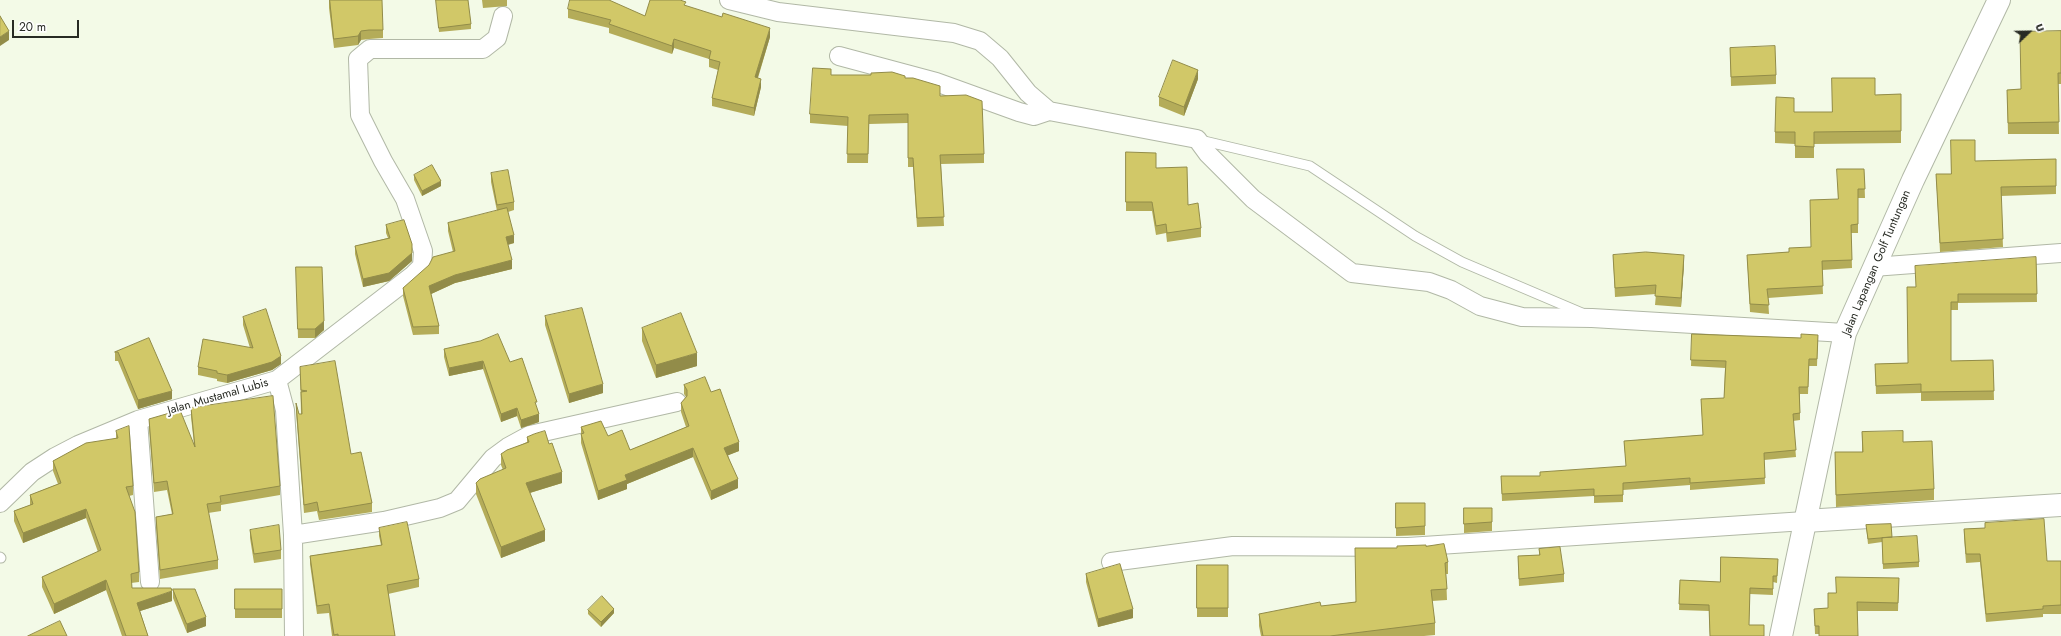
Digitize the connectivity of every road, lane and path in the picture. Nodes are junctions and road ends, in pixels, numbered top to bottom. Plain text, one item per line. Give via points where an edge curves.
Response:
1 (729, 0) edge
2 (1999, 0) edge
3 (503, 16) dead end
4 (839, 56) dead end
5 (1049, 111) junction
6 (1197, 139) junction
7 (2061, 254) edge
8 (1873, 268) junction
9 (1592, 318) junction
10 (1845, 333) junction
11 (277, 380) junction
12 (677, 402) dead end
13 (138, 420) junction
14 (0, 503) edge
15 (2061, 505) edge
16 (1805, 521) junction
17 (293, 535) junction
18 (1111, 562) dead end
19 (150, 582) dead end
20 (294, 636) edge
21 (1781, 636) edge

1 - 5 street via 778,12 972,37 1000,58 1028,93
2 - 8 main road, Jalan Lapangan Golf Tuntungan
3 - 11 street via 496,38 483,50 370,49 358,59 360,115 382,162 405,199 423,251 422,266 390,294
4 - 5 street via 936,82 1034,116
5 - 6 street
6 - 9 lane via 1310,166 1415,236 1462,262
6 - 9 street via 1208,154 1253,199 1352,272 1429,282 1451,290 1480,306 1522,317
7 - 8 street
8 - 10 main road, Jalan Lapangan Golf Tuntungan
9 - 10 street
10 - 16 main road, Jalan Lapangan Golf Tuntungan
11 - 13 street, Jalan Mustamal Lubis
11 - 17 street, Jalan Mustamal Lubis via 284,410
12 - 17 street via 530,435 493,458 458,502 384,521
13 - 14 street, Jalan Mustamal Lubis via 55,457 32,472
13 - 19 street
15 - 16 main road
16 - 18 street via 1408,546 1233,546
16 - 21 main road, Jalan Lapangan Golf Tuntungan
17 - 20 street, Jalan Mustamal Lubis

